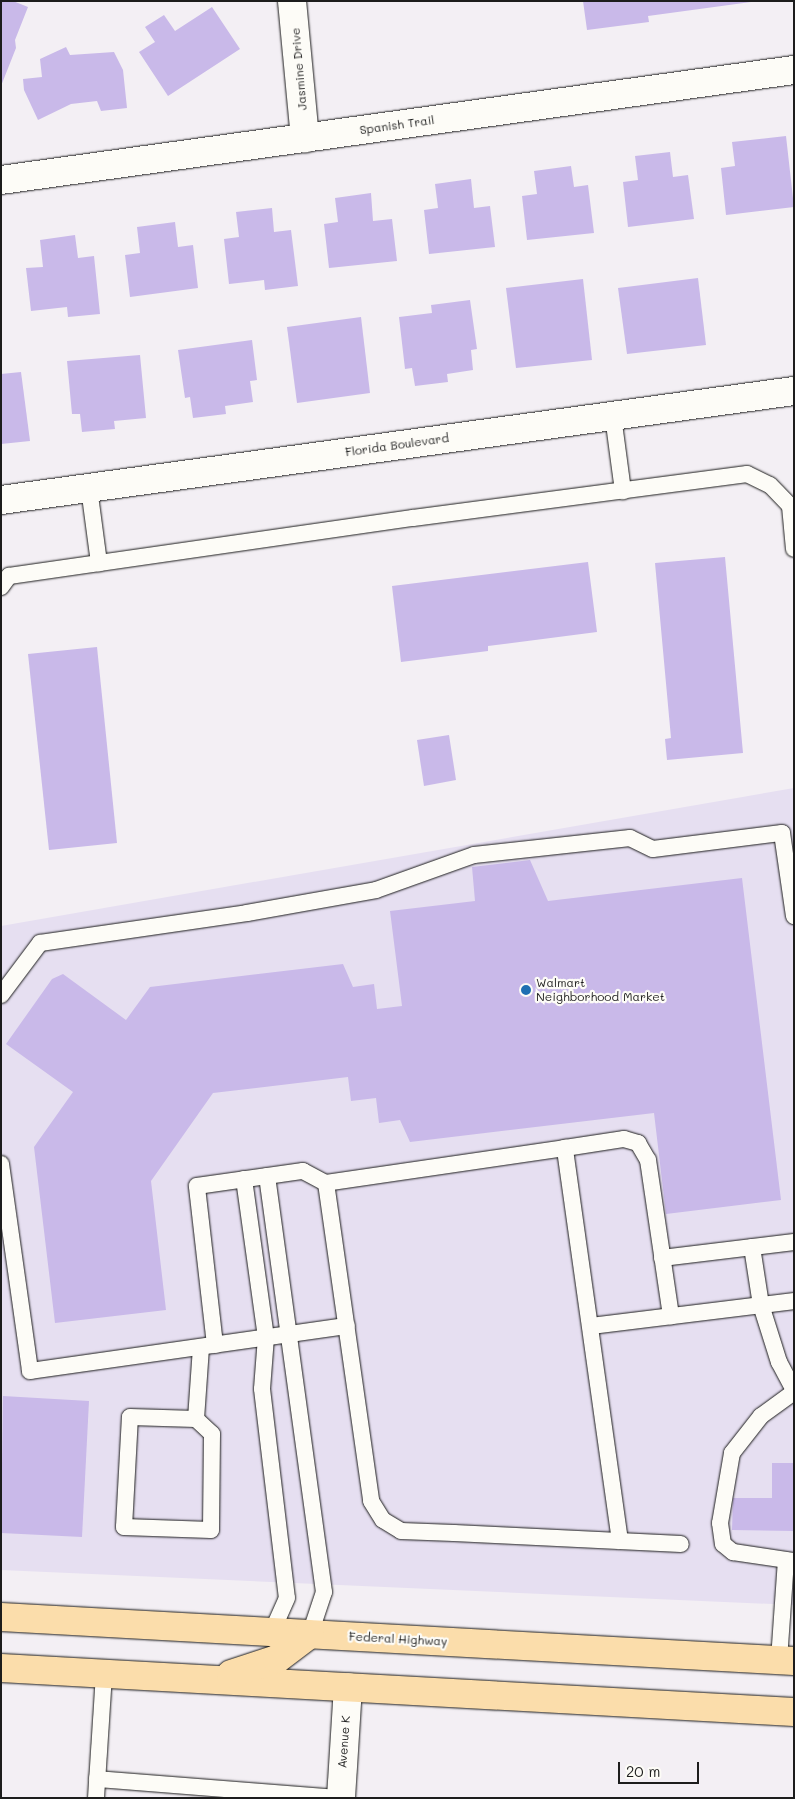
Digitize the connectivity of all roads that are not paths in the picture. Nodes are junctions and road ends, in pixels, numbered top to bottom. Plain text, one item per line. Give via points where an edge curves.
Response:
1 (292, 1) edge
2 (794, 70) edge
3 (304, 138) junction
4 (1, 180) edge
5 (794, 391) edge
6 (613, 416) junction
7 (89, 488) junction
8 (623, 491) junction
9 (1, 500) edge
10 (794, 549) edge
11 (99, 563) junction
12 (1, 587) edge
13 (794, 915) edge
14 (1, 995) edge
15 (564, 1148) junction
16 (1, 1164) edge
17 (267, 1176) junction
18 (244, 1179) junction
19 (326, 1183) junction
20 (794, 1242) edge
21 (752, 1247) junction
22 (662, 1258) junction
23 (794, 1301) edge
24 (761, 1305) junction
25 (671, 1316) junction
26 (346, 1326) junction
27 (591, 1326) junction
28 (288, 1334) junction
29 (266, 1337) junction
30 (208, 1346) junction
31 (794, 1391) edge
32 (196, 1419) junction
33 (620, 1541) junction
34 (681, 1544) dead end
35 (790, 1561) edge
36 (1, 1617) edge
37 (272, 1632) junction
38 (310, 1634) junction
39 (786, 1660) edge
40 (1, 1668) edge
41 (104, 1673) junction
42 (215, 1679) junction
43 (348, 1687) junction
44 (794, 1712) edge
45 (97, 1779) junction
46 (268, 1795) edge
47 (96, 1798) edge
48 (336, 1798) edge
49 (341, 1798) edge

1 - 3 street, Jasmine Drive
2 - 3 street, Spanish Trail
3 - 4 street, Spanish Trail
5 - 6 street, Florida Boulevard
6 - 7 street, Florida Boulevard
6 - 8 lane
7 - 9 street, Florida Boulevard
7 - 11 lane
8 - 10 lane via 747,474 770,485 790,506
8 - 11 lane
11 - 12 lane via 9,576
13 - 14 lane via 782,833 653,849 630,838 474,855 376,890 40,943
15 - 19 lane
15 - 22 lane via 624,1139 638,1143 648,1160
15 - 27 lane
16 - 30 lane via 30,1371
17 - 18 lane
17 - 19 lane via 304,1171
17 - 28 lane
18 - 29 lane
18 - 30 lane via 197,1186
19 - 26 lane
20 - 21 lane
21 - 22 lane
21 - 24 lane
22 - 25 lane
23 - 24 lane
24 - 25 lane
24 - 31 lane via 779,1362
25 - 27 lane
26 - 28 lane
26 - 33 lane via 371,1501 383,1520 401,1531
27 - 33 lane
28 - 29 lane
28 - 38 lane via 324,1592
29 - 30 lane
29 - 37 lane via 262,1389 287,1598
30 - 32 lane
31 - 35 lane via 761,1416 732,1453 720,1523 723,1544 734,1552
32 - 32 lane via 130,1417 124,1527 211,1530 212,1434
33 - 34 lane
35 - 39 lane
36 - 37 main road, Federal Highway
37 - 38 main road, Federal Highway
38 - 39 main road, Federal Highway
38 - 42 main road via 277,1659
40 - 41 main road
41 - 42 main road
41 - 45 lane
42 - 43 main road
43 - 44 main road
43 - 49 street, Avenue K
45 - 46 lane
45 - 47 lane
46 - 48 lane

